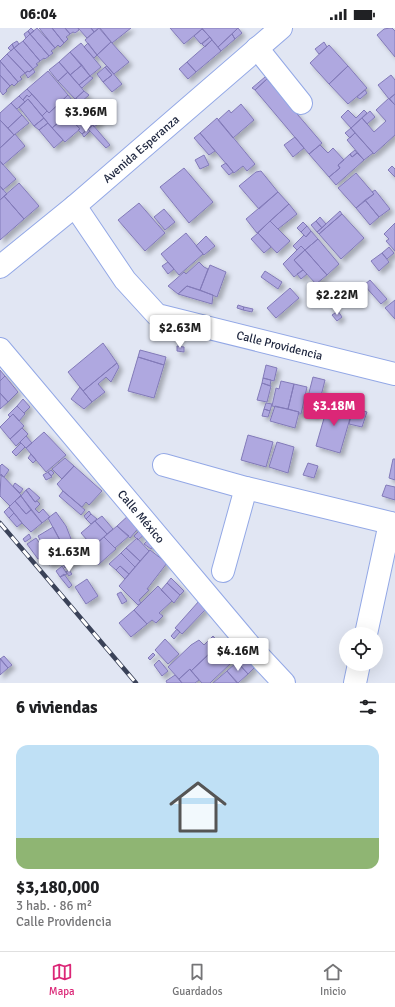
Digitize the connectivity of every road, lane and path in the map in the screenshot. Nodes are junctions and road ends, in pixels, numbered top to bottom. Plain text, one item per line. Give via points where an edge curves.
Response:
1 (281, 28) edge
2 (257, 48) junction
3 (301, 103) dead end
4 (76, 206) junction
5 (0, 267) edge
6 (0, 349) edge
7 (395, 374) edge
8 (164, 465) dead end
9 (246, 488) junction
10 (393, 524) edge
11 (222, 571) dead end
12 (368, 627) edge
13 (358, 671) edge
14 (284, 683) edge
15 (355, 683) edge

1 - 2 street, Avenida Esperanza
2 - 3 street
2 - 4 street, Avenida Esperanza
4 - 5 street, Avenida Esperanza
4 - 7 street, Calle Providencia via 125,280 158,315
6 - 14 street, Calle México
8 - 9 street
9 - 10 street
9 - 11 street
10 - 12 street
13 - 15 street

